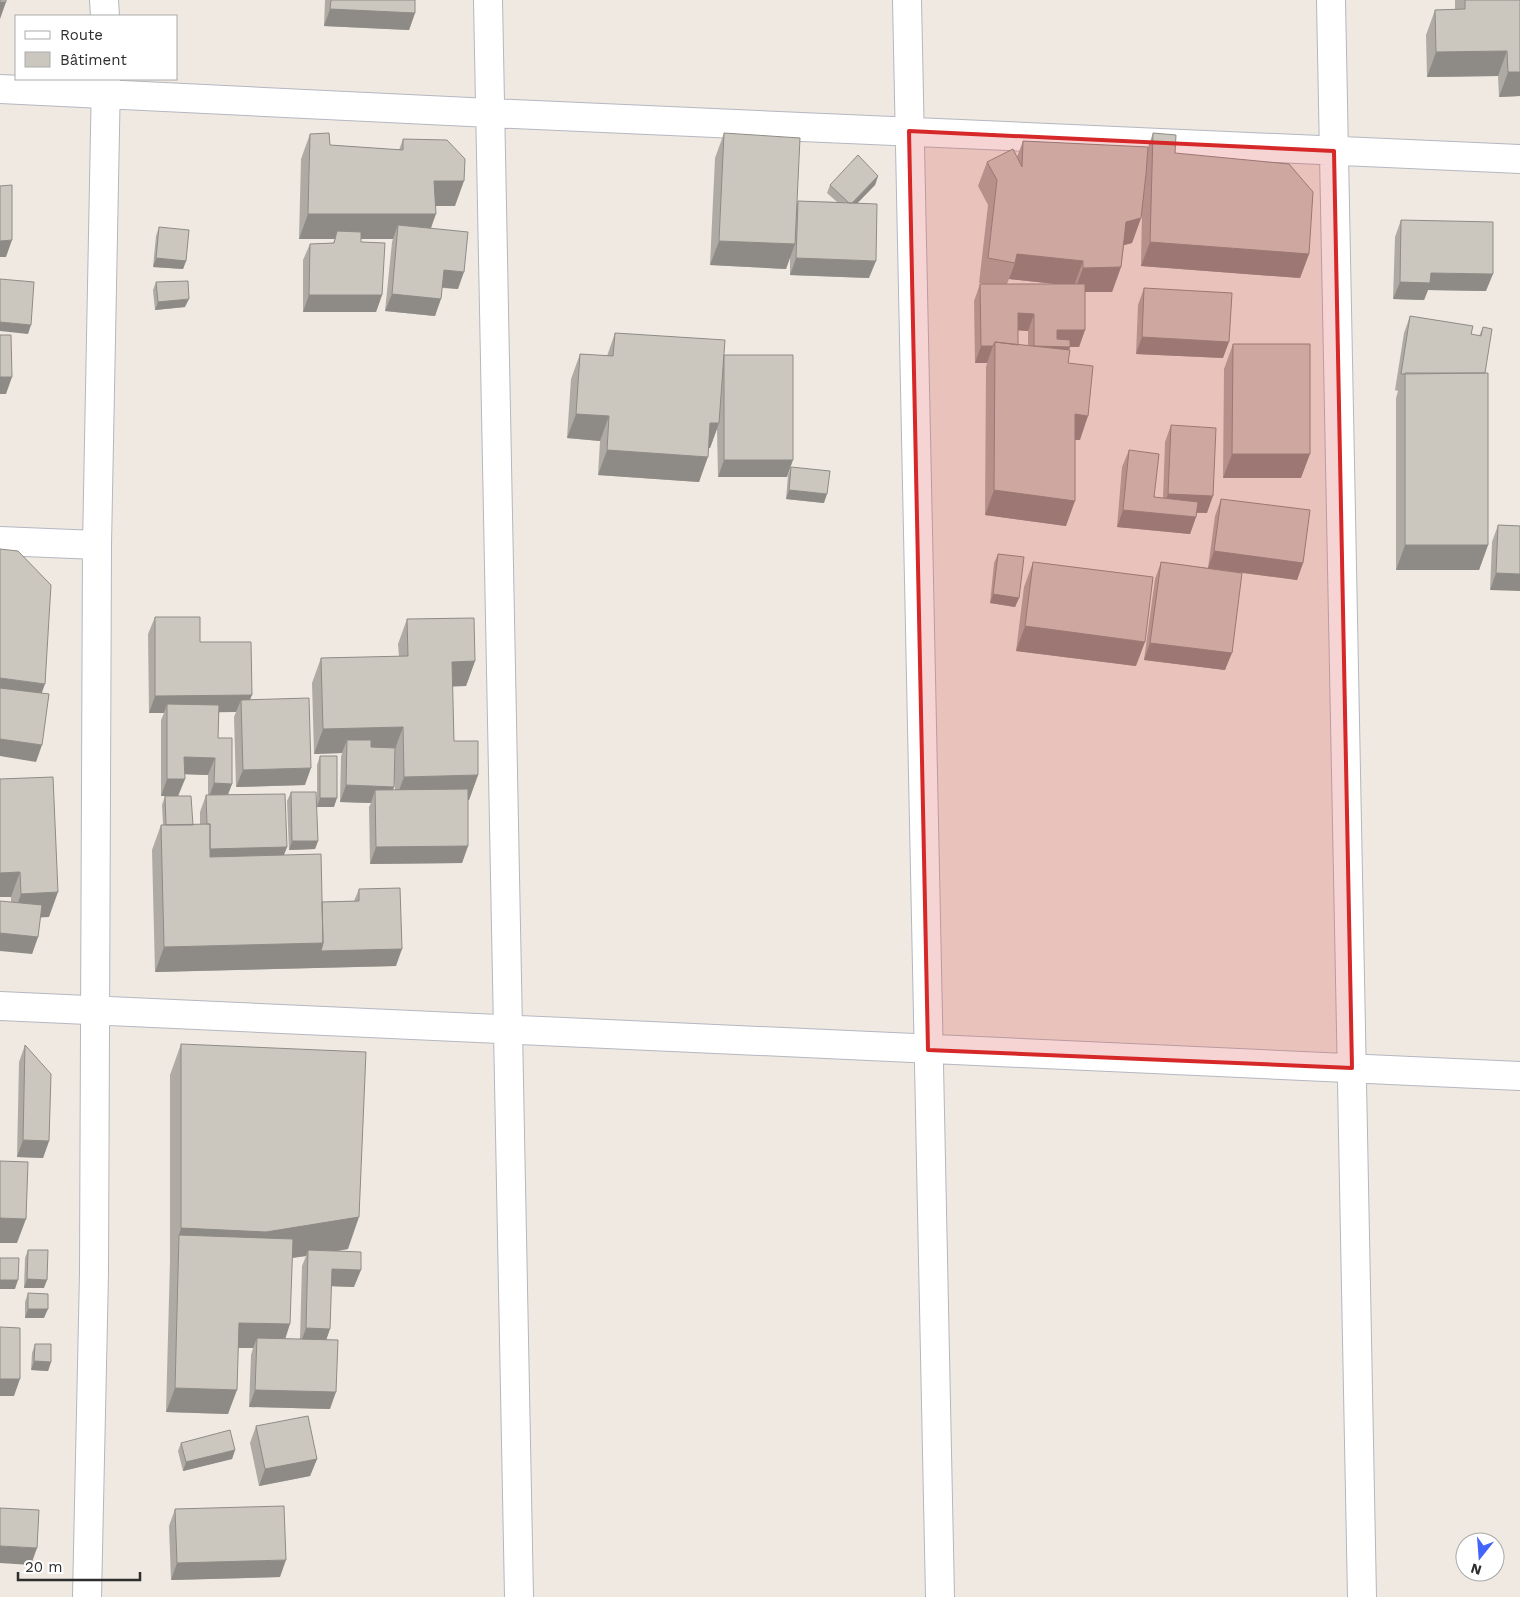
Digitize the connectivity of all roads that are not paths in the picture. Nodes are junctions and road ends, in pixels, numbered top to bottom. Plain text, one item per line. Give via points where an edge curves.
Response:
1 (104, 0) edge
2 (488, 0) edge
3 (907, 0) edge
4 (1331, 0) edge
5 (104, 15) edge
6 (106, 86) edge
7 (0, 89) edge
8 (490, 113) junction
9 (910, 131) junction
10 (1334, 151) junction
11 (1520, 159) edge
12 (0, 541) edge
13 (97, 545) junction
14 (0, 1006) edge
15 (96, 1011) junction
16 (508, 1030) junction
17 (928, 1050) junction
18 (1352, 1068) junction
19 (1520, 1076) edge
20 (87, 1597) edge
21 (520, 1597) edge
22 (940, 1597) edge
23 (1362, 1597) edge

1 - 5 street
2 - 8 street
3 - 9 street
4 - 10 street
6 - 7 street
6 - 8 street
6 - 13 street
8 - 9 street
8 - 16 street
9 - 10 street
9 - 17 street
10 - 11 street
10 - 18 street
12 - 13 street
13 - 15 street
14 - 15 street
15 - 16 street
15 - 20 street
16 - 17 street
16 - 21 street
17 - 18 street
17 - 22 street
18 - 19 street
18 - 23 street

